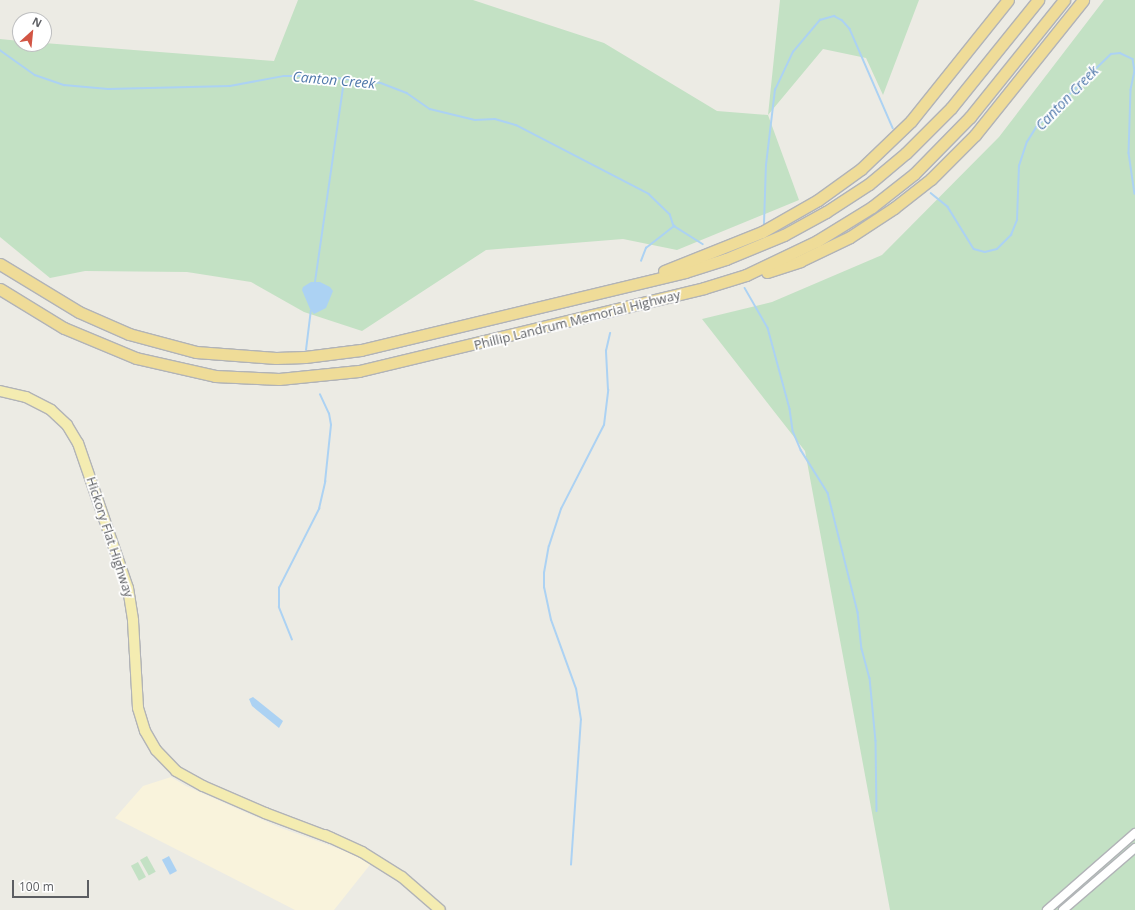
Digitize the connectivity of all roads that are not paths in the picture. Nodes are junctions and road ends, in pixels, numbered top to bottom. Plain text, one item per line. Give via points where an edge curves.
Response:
1 (1008, 0) edge
2 (1038, 0) edge
3 (1064, 0) edge
4 (1084, 0) edge
5 (1092, 0) edge
6 (1054, 38) junction
7 (0, 264) edge
8 (704, 288) junction
9 (611, 290) junction
10 (3, 291) edge
11 (0, 391) edge
12 (0, 398) edge
13 (40, 404) junction
14 (1135, 833) edge
15 (1135, 848) edge
16 (440, 910) edge
17 (1047, 910) edge
18 (1063, 910) edge

1 - 9 highway via 912,121 875,157 840,185 785,220 750,238
2 - 9 highway, Phillip Landrum Memorial Highway via 966,90 924,136 889,168 847,199 804,225 742,253 705,266
3 - 8 highway, Phillip Landrum Memorial Highway via 970,117 935,156 909,178 872,207 812,244 746,274
4 - 6 highway
5 - 6 highway
6 - 8 highway via 959,153 894,208 850,237 800,261 763,274
7 - 9 highway, Phillip Landrum Memorial Highway via 68,306 128,334 196,352 248,358 305,357 361,350
8 - 10 highway, Phillip Landrum Memorial Highway via 367,370 310,378 279,379 215,376 136,358 74,333
11 - 13 main road, Hickory Flat Highway via 26,397
12 - 13 main road, Hickory Flat Highway
13 - 16 main road, Hickory Flat Highway via 57,415 75,436 101,507 130,597 138,688 155,739 178,765 206,781 362,852 402,877
14 - 17 street
15 - 18 street

